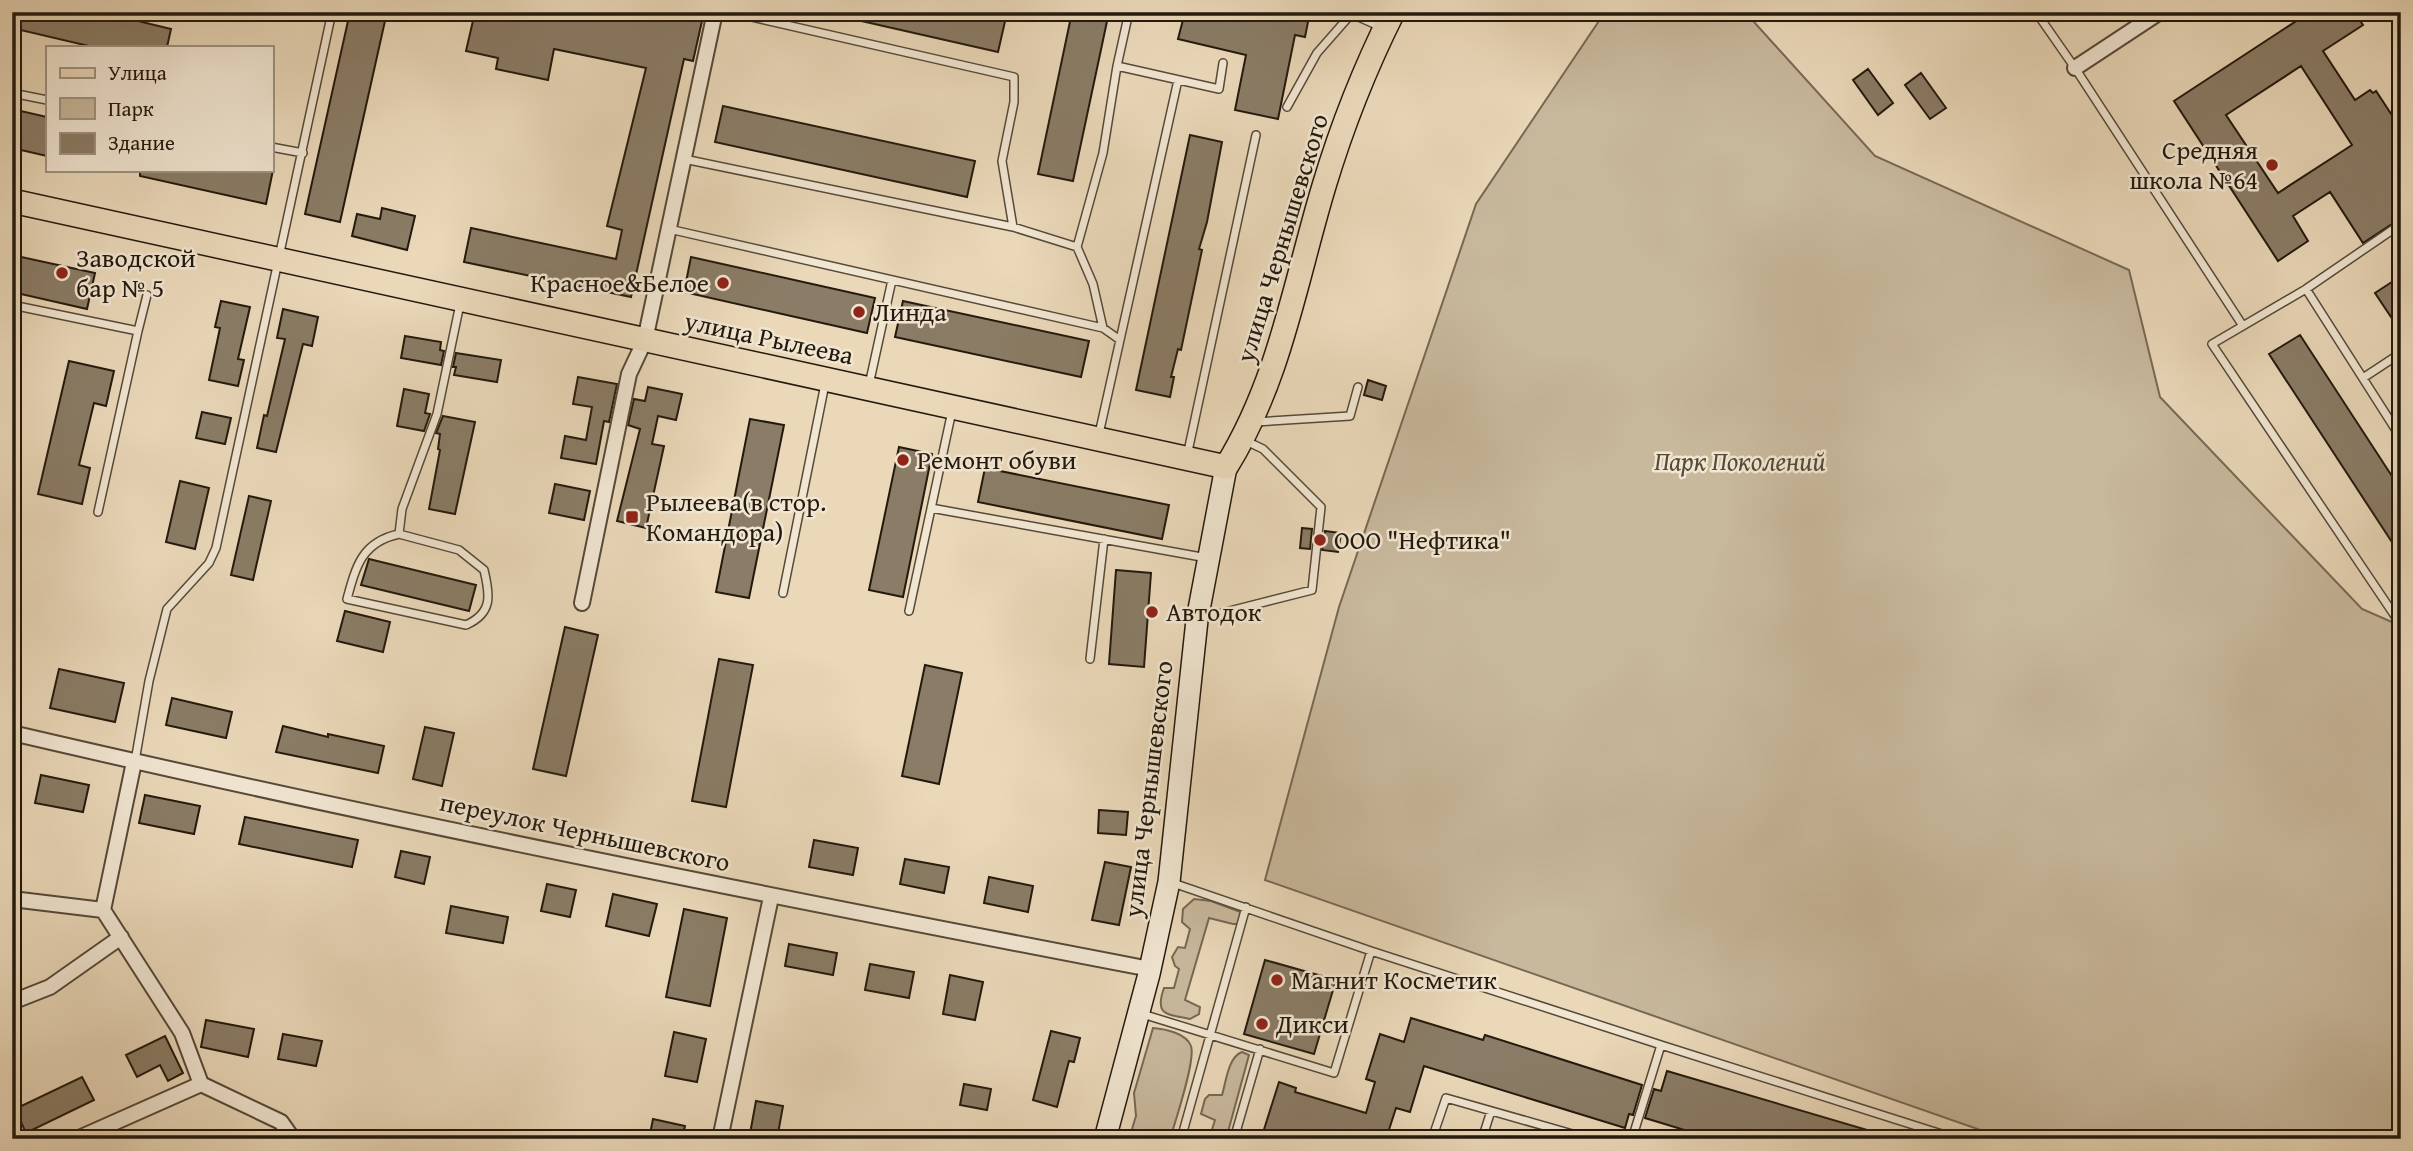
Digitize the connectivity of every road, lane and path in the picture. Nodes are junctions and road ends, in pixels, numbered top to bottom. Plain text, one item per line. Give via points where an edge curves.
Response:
1 (332, 12) edge
2 (715, 12) edge
3 (730, 12) edge
4 (1129, 12) edge
5 (2036, 12) edge
6 (2160, 12) edge
7 (1352, 13) edge
8 (1389, 20) edge
9 (1223, 63) dead end
10 (1117, 66) junction
11 (2075, 68) junction
12 (1178, 80) junction
13 (12, 93) edge
14 (46, 100) edge
15 (1287, 107) dead end
16 (1256, 135) dead end
17 (273, 147) edge
18 (303, 153) junction
19 (684, 159) junction
20 (12, 201) edge
21 (2401, 224) edge
22 (1013, 227) junction
23 (669, 229) junction
24 (1077, 247) junction
25 (280, 260) junction
26 (892, 280) junction
27 (2306, 289) junction
28 (148, 295) dead end
29 (461, 300) junction
30 (12, 305) edge
31 (2243, 326) junction
32 (1103, 328) junction
33 (138, 331) junction
34 (645, 340) junction
35 (1120, 340) junction
36 (2401, 353) edge
37 (2363, 378) junction
38 (826, 379) junction
39 (1358, 387) dead end
40 (869, 389) junction
41 (953, 407) junction
42 (1248, 431) junction
43 (2401, 438) edge
44 (1098, 439) junction
45 (1186, 458) junction
46 (1226, 467) junction
47 (931, 508) junction
48 (98, 512) dead end
49 (399, 534) junction
50 (1104, 539) junction
51 (1208, 559) junction
52 (783, 593) dead end
53 (582, 603) dead end
54 (909, 611) dead end
55 (1196, 620) junction
56 (2401, 625) edge
57 (1090, 659) dead end
58 (12, 733) edge
59 (134, 762) junction
60 (1168, 882) junction
61 (771, 897) junction
62 (12, 899) edge
63 (1246, 907) junction
64 (103, 910) junction
65 (121, 937) junction
66 (1371, 951) junction
67 (1150, 969) junction
68 (12, 1002) edge
69 (1139, 1013) junction
70 (1211, 1034) junction
71 (1661, 1045) junction
72 (1260, 1049) junction
73 (201, 1084) junction
74 (1491, 1111) junction
75 (1928, 1130) junction
76 (1586, 1138) edge
77 (77, 1139) edge
78 (293, 1139) edge
79 (720, 1139) edge
80 (1105, 1139) edge
81 (1181, 1139) edge
82 (1234, 1139) edge
83 (1432, 1139) edge
84 (1482, 1139) edge
85 (1632, 1139) edge
86 (1926, 1139) edge
87 (1958, 1139) edge

1 - 18 lane
2 - 19 street
3 - 22 lane via 1014,77 1014,102 1002,161
4 - 10 lane
5 - 11 lane
6 - 11 street
7 - 8 lane
7 - 15 lane via 1317,53
8 - 42 main road, улица Чернышевского via 1324,186 1269,380
9 - 12 lane via 1219,89
10 - 12 lane
10 - 24 lane via 1103,153
11 - 31 lane
12 - 35 lane
13 - 14 lane
16 - 45 lane
17 - 18 lane
18 - 25 lane
19 - 22 lane
19 - 23 street
20 - 25 main road, улица Рылеева
21 - 27 lane
22 - 24 lane
23 - 26 lane
23 - 34 street
24 - 32 lane via 1094,284
25 - 29 main road, улица Рылеева
25 - 59 lane via 216,548 209,563 167,609
26 - 32 lane
26 - 40 lane
27 - 31 lane
27 - 37 lane
28 - 33 lane
29 - 34 main road, улица Рылеева
29 - 49 lane via 437,414 402,509
30 - 33 lane
31 - 56 lane via 2212,344
32 - 35 lane
33 - 48 lane
34 - 38 main road, улица Рылеева
34 - 53 street via 629,374
35 - 44 lane
36 - 37 lane
37 - 43 lane
38 - 40 main road, улица Рылеева
38 - 52 lane
39 - 42 lane via 1350,416
40 - 41 main road, улица Рылеева
41 - 44 main road, улица Рылеева
41 - 47 lane
42 - 46 main road, улица Чернышевского
42 - 55 lane via 1321,507 1312,590
44 - 45 main road, улица Рылеева
45 - 46 main road, улица Рылеева
46 - 51 street, улица Чернышевского
47 - 50 lane
47 - 54 lane
49 - 49 lane via 384,537 361,557 347,599 466,625 477,620 489,600 484,570 459,550
50 - 51 lane
50 - 57 lane
51 - 55 street, улица Чернышевского
55 - 60 street, улица Чернышевского
58 - 59 street, переулок Чернышевского
59 - 61 street, переулок Чернышевского
59 - 64 street
60 - 63 lane
60 - 67 street, улица Чернышевского
61 - 67 street, переулок Чернышевского
61 - 79 street
62 - 64 street
63 - 66 lane
63 - 70 lane
64 - 65 street
65 - 68 street via 50,987
65 - 73 street via 182,1033
66 - 71 lane
66 - 72 lane via 1334,1073
67 - 69 street, улица Чернышевского
69 - 70 lane
69 - 80 street, улица Чернышевского
70 - 72 lane
70 - 81 lane
71 - 75 lane
71 - 85 lane
72 - 82 lane
73 - 77 street
73 - 78 street via 281,1122
74 - 76 lane
74 - 83 lane via 1446,1098
74 - 84 lane
75 - 86 lane
75 - 87 lane

